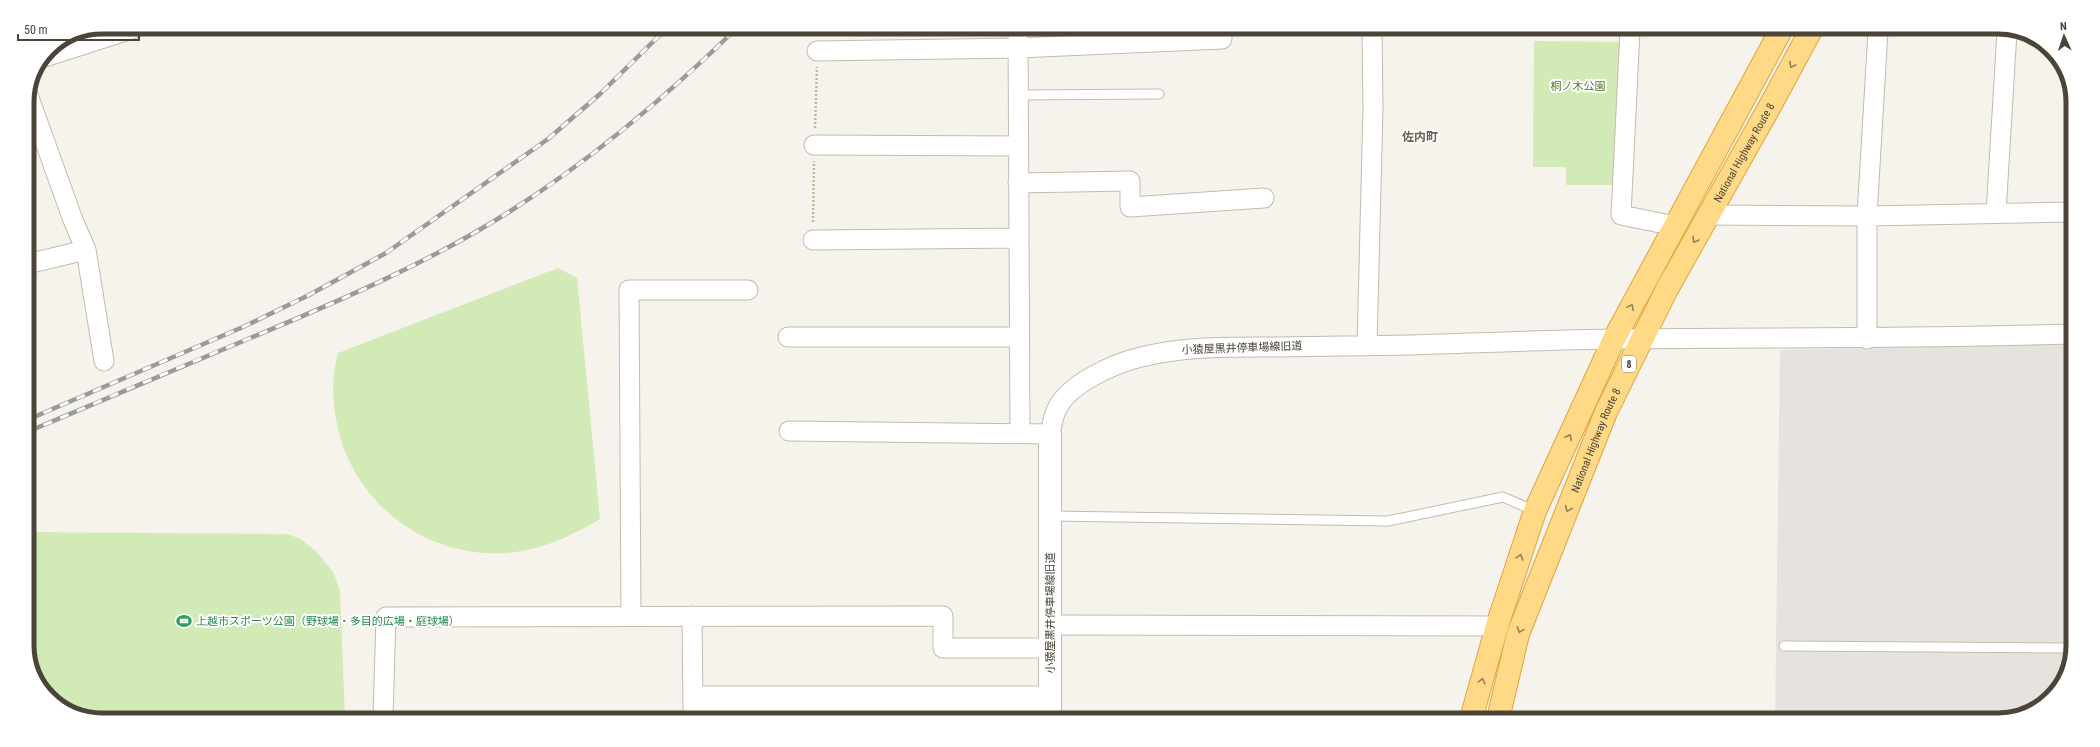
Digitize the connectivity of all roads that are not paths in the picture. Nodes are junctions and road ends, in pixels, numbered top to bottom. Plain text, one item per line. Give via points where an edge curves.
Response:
1 (111, 34) edge
2 (1018, 34) edge
3 (1222, 34) edge
4 (1372, 34) edge
5 (1630, 34) edge
6 (1779, 34) edge
7 (1809, 34) edge
8 (1878, 34) edge
9 (2007, 35) edge
10 (1018, 48) junction
11 (817, 51) dead end
12 (57, 52) edge
13 (1159, 94) dead end
14 (1018, 95) junction
15 (34, 112) edge
16 (814, 145) dead end
17 (1018, 146) junction
18 (1018, 183) junction
19 (1264, 198) dead end
20 (2066, 212) edge
21 (1996, 213) junction
22 (1709, 215) junction
23 (1867, 216) junction
24 (1675, 226) junction
25 (1019, 238) junction
26 (813, 240) dead end
27 (86, 250) junction
28 (34, 262) edge
29 (748, 290) dead end
30 (2066, 334) edge
31 (788, 337) dead end
32 (1019, 337) junction
33 (1614, 339) junction
34 (1641, 339) junction
35 (1868, 339) junction
36 (1367, 346) junction
37 (104, 361) dead end
38 (789, 431) dead end
39 (1020, 433) junction
40 (1050, 434) junction
41 (1535, 511) junction
42 (1050, 516) junction
43 (631, 616) junction
44 (692, 616) junction
45 (1050, 625) junction
46 (1496, 626) junction
47 (1784, 646) dead end
48 (1050, 648) junction
49 (2066, 648) edge
50 (693, 709) edge
51 (1050, 709) edge
52 (383, 713) edge
53 (1473, 713) edge
54 (1499, 713) edge

1 - 12 street
2 - 10 street
3 - 10 street via 1222,39
4 - 36 street via 1373,108
5 - 24 street via 1621,216
6 - 24 highway, 8
7 -> 22 highway, National Highway Route 8 / 8
8 - 23 street
9 - 21 street
10 - 11 street
10 - 14 street
13 - 14 lane
14 - 17 street
15 - 27 street
16 - 17 street
17 - 18 street
18 - 19 street via 1130,181 1130,207
18 - 25 street
20 - 21 street
21 - 23 street
22 - 23 street
22 -> 34 highway, National Highway Route 8 / 8
23 - 35 street
33 -> 24 highway, 8
25 - 26 street
25 - 32 street
27 - 28 street
27 - 37 street
29 - 43 street via 629,290
30 - 35 street, 小猿屋黒井停車場線旧道
31 - 32 street
32 - 39 street
33 - 34 street, 小猿屋黒井停車場線旧道
33 - 36 street, 小猿屋黒井停車場線旧道
41 -> 33 highway, 8
34 - 35 street, 小猿屋黒井停車場線旧道
34 -> 54 highway, National Highway Route 8 / 8 via 1606,412 1518,634
36 - 40 street, 小猿屋黒井停車場線旧道 via 1222,347 1139,357 1102,372 1069,393 1056,410
38 - 39 street
39 - 40 street
40 - 42 street, 小猿屋黒井停車場線旧道
41 - 42 lane via 1503,497 1388,521
46 -> 41 highway, 8
42 - 45 street, 小猿屋黒井停車場線旧道
43 - 44 street
43 - 52 street via 386,617
44 - 48 street via 943,616 944,648
44 - 50 street
45 - 46 street
45 - 48 street, 小猿屋黒井停車場線旧道
53 -> 46 highway, 8
47 - 49 lane
48 - 51 street, 小猿屋黒井停車場線旧道
50 - 51 street

